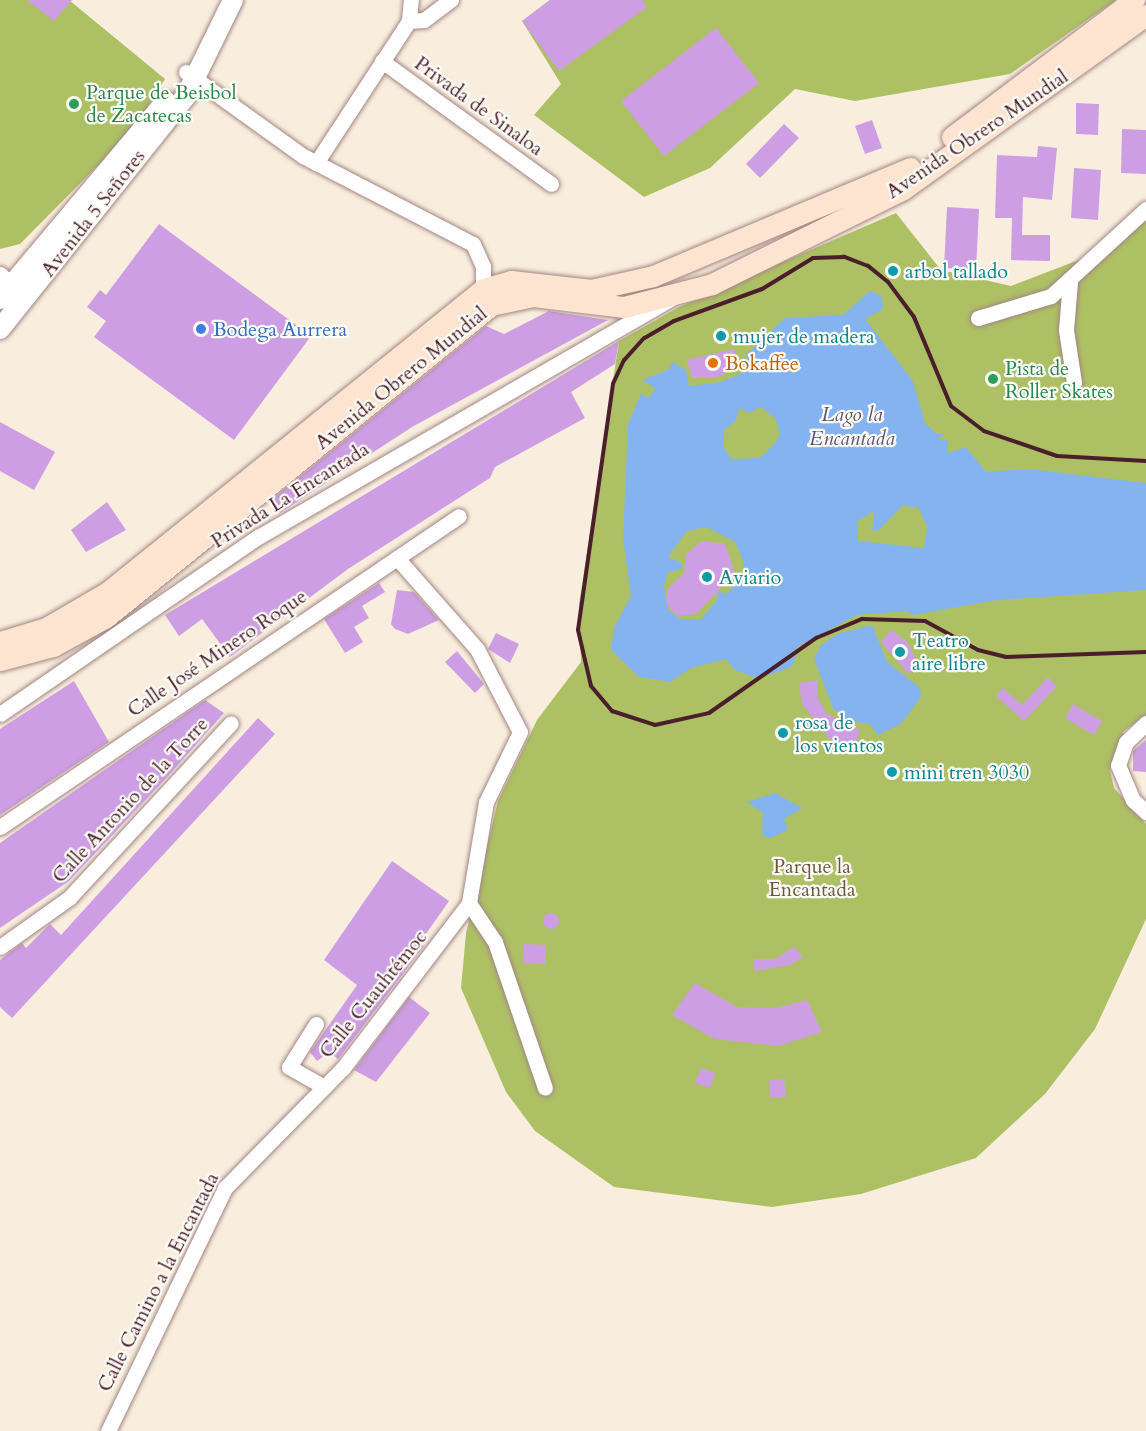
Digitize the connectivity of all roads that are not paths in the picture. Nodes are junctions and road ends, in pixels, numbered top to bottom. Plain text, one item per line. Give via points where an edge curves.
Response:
1 (224, 0) edge
2 (233, 0) edge
3 (411, 0) edge
4 (451, 0) edge
5 (1134, 0) edge
6 (1146, 15) edge
7 (409, 21) junction
8 (382, 61) junction
9 (191, 77) junction
10 (316, 163) junction
11 (551, 184) dead end
12 (1146, 209) edge
13 (77, 220) junction
14 (1070, 282) junction
15 (4, 286) edge
16 (483, 289) junction
17 (670, 299) junction
18 (610, 307) junction
19 (978, 318) dead end
20 (0, 329) edge
21 (614, 330) junction
22 (1074, 382) dead end
23 (459, 516) dead end
24 (397, 558) junction
25 (0, 642) edge
26 (0, 660) edge
27 (0, 714) edge
28 (231, 723) dead end
29 (1146, 723) edge
30 (1146, 812) edge
31 (0, 827) edge
32 (469, 903) junction
33 (0, 947) edge
34 (316, 1024) dead end
35 (324, 1087) junction
36 (545, 1088) dead end
37 (304, 1106) joint
38 (108, 1431) edge

1 - 9 street, Avenida 5 Señores
2 - 9 street, Avenida 5 Señores
3 - 7 street
4 - 7 street via 424,20
5 - 16 main road, Avenida Obrero Mundial via 902,174 711,255 611,287 510,281
6 - 17 main road, Avenida Obrero Mundial via 903,189 712,284
7 - 8 street
8 - 10 street
8 - 11 street, Privada de Sinaloa
9 - 10 street
9 - 13 street, Avenida 5 Señores
10 - 16 street via 473,244 483,266
12 - 14 street
13 - 15 street, Avenida 5 Señores
13 - 20 street, Avenida 5 Señores
14 - 19 street via 1042,299
14 - 22 street via 1066,330
16 - 25 main road, Avenida Obrero Mundial via 108,592 46,628
17 - 18 main road, Avenida Obrero Mundial
17 - 21 street, Privada La Encantada
18 - 21 street via 620,318
18 - 26 main road, Avenida Obrero Mundial via 533,296 491,305 106,616 53,646
21 - 27 street, Privada La Encantada via 258,537
23 - 24 street, Calle José Minero Roque
24 - 31 street, Calle José Minero Roque
24 - 32 street via 477,649 520,732 486,802
28 - 33 street, Calle Antonio de la Torre via 69,898
29 - 30 street via 1126,742 1118,765 1129,794
32 - 35 street, Calle Cuauhtémoc
32 - 36 street via 495,942
34 - 35 street via 289,1067
35 - 37 street, Calle Cuauhtémoc
37 - 38 street, Calle Camino a la Encantada via 225,1188

